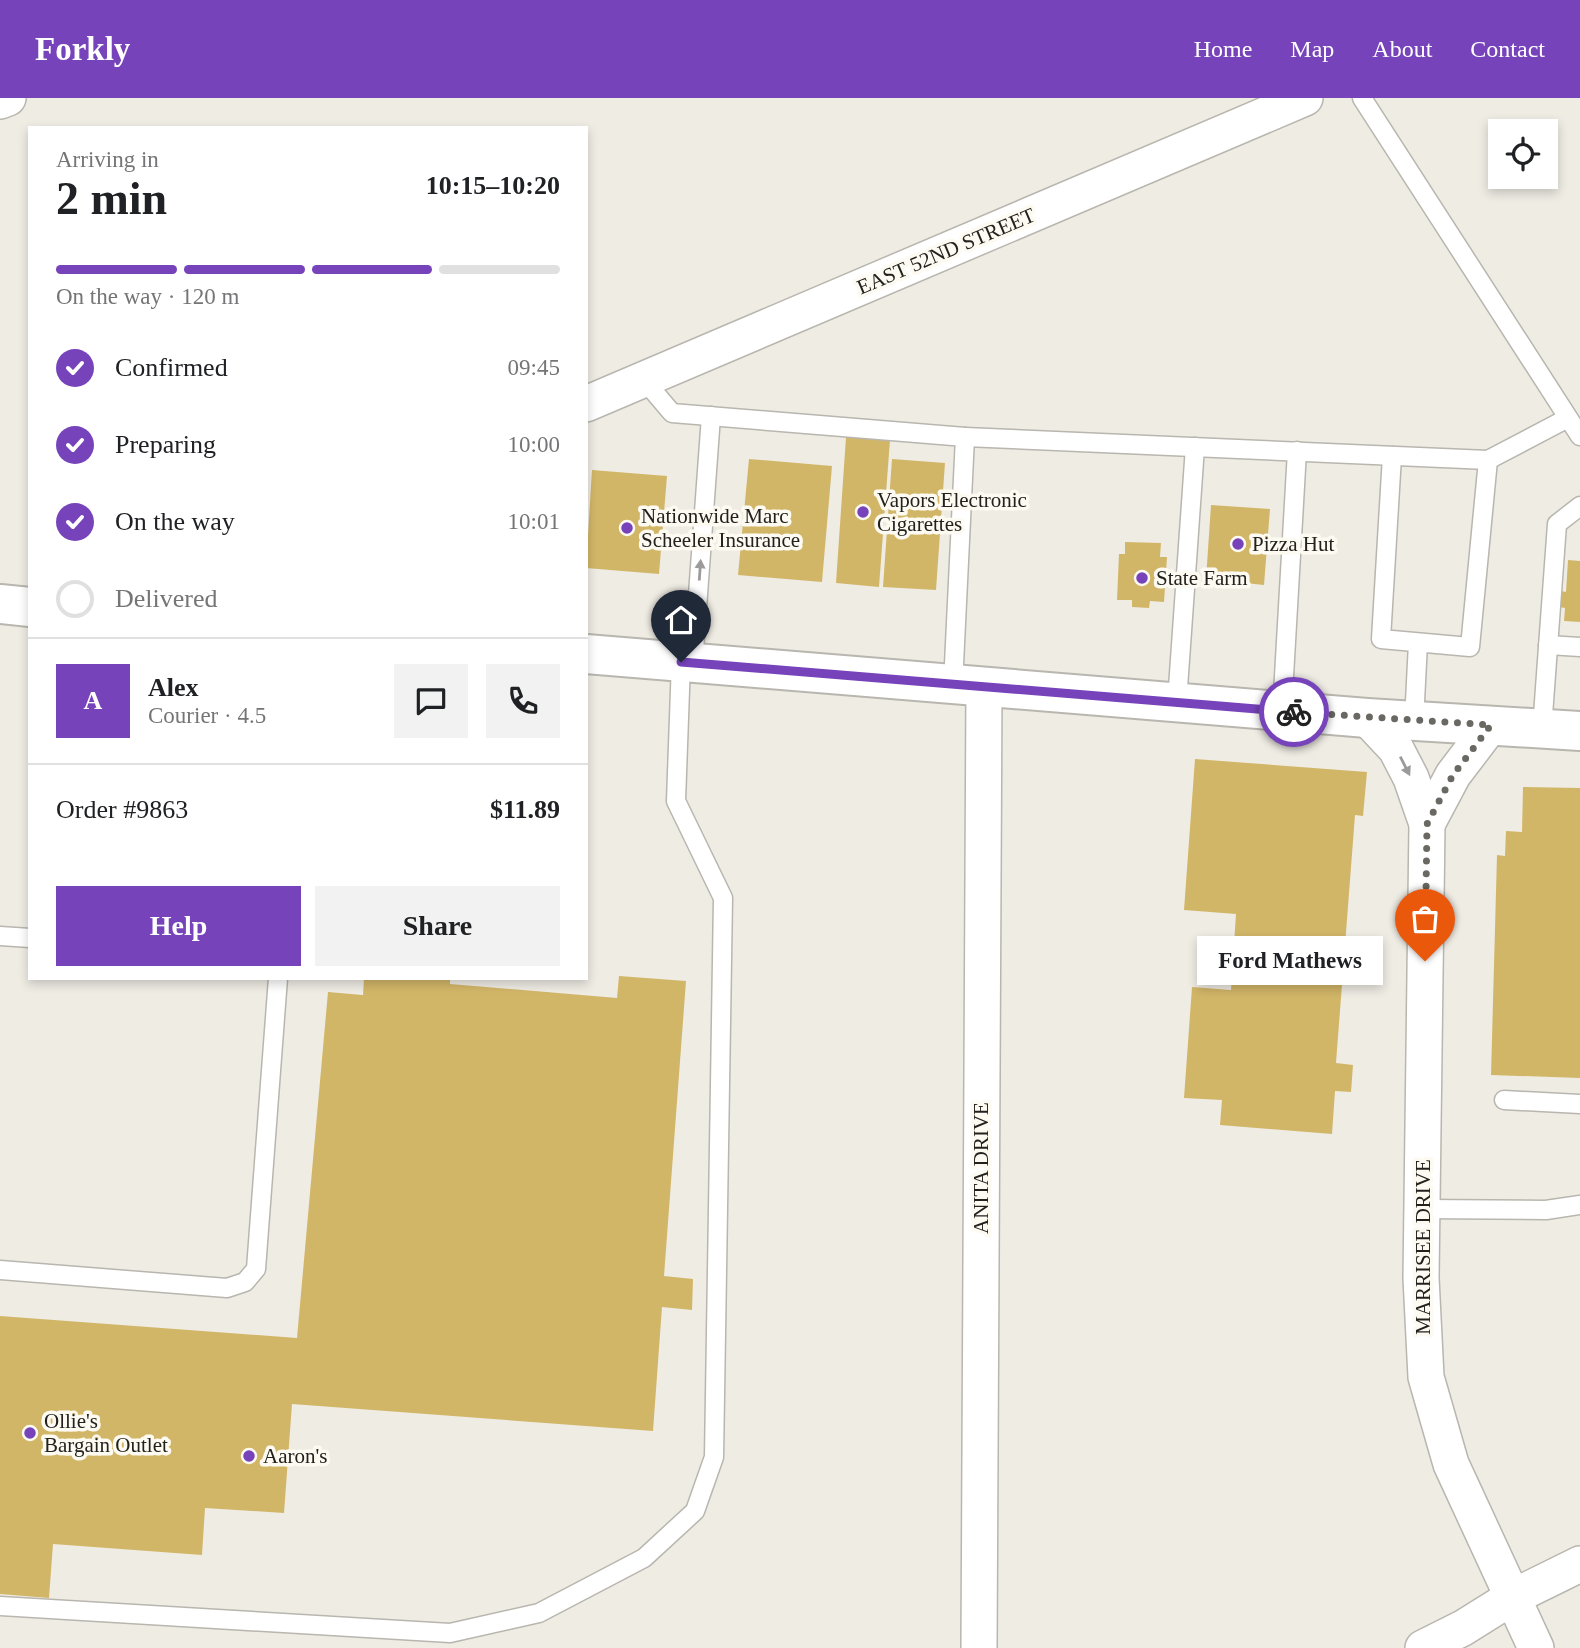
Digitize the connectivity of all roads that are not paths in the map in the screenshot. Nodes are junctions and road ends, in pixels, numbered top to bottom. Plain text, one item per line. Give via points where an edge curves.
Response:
1 (8, 98) edge
2 (1306, 98) edge
3 (1362, 98) edge
4 (0, 101) edge
5 (644, 380) junction
6 (588, 403) edge
7 (711, 416) junction
8 (1568, 418) junction
9 (1580, 436) edge
10 (965, 437) junction
11 (1195, 447) junction
12 (1297, 451) junction
13 (1392, 456) junction
14 (1488, 460) junction
15 (1580, 506) edge
16 (0, 604) edge
17 (28, 607) edge
18 (1418, 643) junction
19 (1548, 645) junction
20 (1580, 647) edge
21 (588, 654) edge
22 (687, 662) junction
23 (969, 686) junction
24 (1177, 702) junction
25 (1282, 711) junction
26 (1367, 718) junction
27 (1414, 721) junction
28 (1491, 725) junction
29 (1542, 729) junction
30 (1580, 732) edge
31 (1427, 824) junction
32 (0, 936) edge
33 (28, 938) edge
34 (278, 980) edge
35 (1504, 1100) dead end
36 (1580, 1104) edge
37 (1580, 1205) edge
38 (1422, 1209) junction
39 (0, 1270) edge
40 (1580, 1564) edge
41 (1511, 1598) junction
42 (0, 1606) edge
43 (979, 1648) edge
44 (1423, 1648) edge
45 (1536, 1648) edge

1 - 4 street
2 - 5 street, EAST 52ND STREET
3 - 8 lane
5 - 6 street, EAST 52ND STREET
5 - 7 lane via 671,413
7 - 10 lane
22 -> 7 lane
8 - 9 lane
8 - 14 lane
10 - 11 lane
10 - 23 lane
11 - 12 lane
11 - 24 lane
12 - 13 lane
12 - 25 lane
13 - 14 lane
13 - 18 lane via 1381,639
14 - 18 lane via 1470,647
15 - 19 lane via 1558,524
16 - 17 main road
18 - 27 lane
19 - 20 lane
19 - 29 lane
21 - 22 main road
22 - 23 main road
22 - 42 lane via 676,801 723,898 714,1457 695,1511 644,1558 539,1613 450,1633
23 - 24 main road
23 - 43 street, ANITA DRIVE
24 - 25 main road
25 - 26 main road
26 - 27 main road
26 -> 31 street, MARRISEE DRIVE via 1396,748
27 - 28 main road
28 - 29 main road
28 - 31 street, MARRISEE DRIVE via 1453,775
29 - 30 main road
31 - 38 street, MARRISEE DRIVE
32 - 33 lane
34 - 39 lane via 256,1269 245,1282 227,1288
35 - 36 lane
37 - 38 lane via 1546,1210
38 - 41 street, MARRISEE DRIVE via 1426,1377 1451,1464
40 - 41 street
41 - 44 street
41 - 45 street, MARRISEE DRIVE

